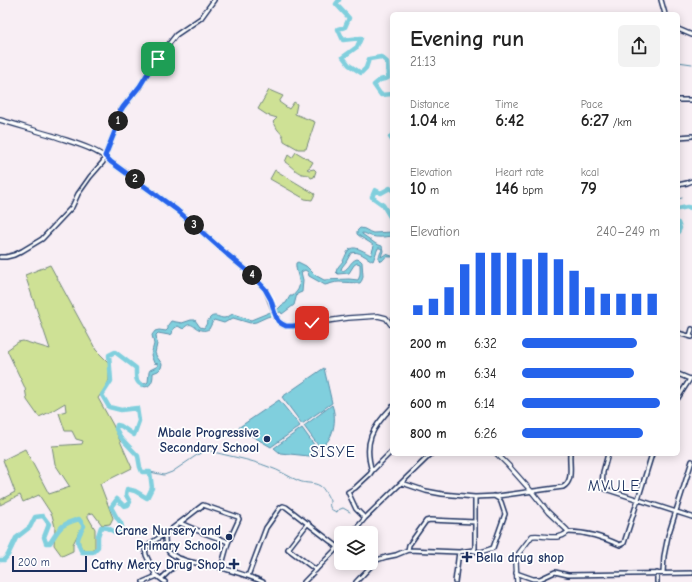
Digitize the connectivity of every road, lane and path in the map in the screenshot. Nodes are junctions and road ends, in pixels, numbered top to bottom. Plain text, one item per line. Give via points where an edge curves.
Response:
1 (214, 0) edge
2 (661, 0) edge
3 (664, 12) edge
4 (680, 30) edge
5 (692, 34) edge
6 (680, 100) edge
7 (692, 100) edge
8 (0, 120) edge
9 (692, 136) edge
10 (680, 137) edge
11 (105, 156) junction
12 (692, 181) edge
13 (680, 185) edge
14 (0, 257) edge
15 (390, 323) edge
16 (692, 329) edge
17 (680, 333) edge
18 (691, 336) edge
19 (680, 375) edge
20 (691, 380) edge
21 (680, 395) edge
22 (390, 410) edge
23 (390, 453) edge
24 (429, 456) edge
25 (499, 456) edge
26 (570, 456) edge
27 (607, 456) edge
28 (651, 456) edge
29 (692, 461) edge
30 (372, 471) junction
31 (402, 483) junction
32 (532, 492) junction
33 (494, 496) junction
34 (475, 497) junction
35 (638, 500) junction
36 (675, 511) junction
37 (692, 517) edge
38 (365, 518) junction
39 (475, 522) junction
40 (180, 523) junction
41 (308, 523) junction
42 (358, 526) edge
43 (568, 532) junction
44 (165, 534) junction
45 (334, 541) edge
46 (228, 543) junction
47 (408, 550) junction
48 (334, 551) edge
49 (472, 551) junction
50 (459, 552) junction
51 (182, 559) junction
52 (221, 568) junction
53 (316, 570) junction
54 (516, 573) junction
55 (657, 573) junction
56 (663, 573) junction
57 (692, 573) edge
58 (157, 576) junction
59 (248, 576) junction
60 (161, 579) junction
61 (144, 582) edge
62 (165, 582) edge
63 (262, 582) edge
64 (304, 582) edge
65 (356, 582) edge
66 (455, 582) edge
67 (517, 582) edge
68 (656, 582) edge

1 - 11 street via 201,18 176,35 123,107
2 - 3 street
4 - 5 street
6 - 7 street
8 - 11 street via 75,143
9 - 10 street
11 - 14 street via 78,194 72,207 44,237 14,255
11 - 15 street via 177,210 251,274 265,289 278,321 282,324 293,326 378,316 383,316
12 - 13 street
16 - 18 street
17 - 18 street
19 - 20 street
20 - 21 street
22 - 30 street via 372,432 369,440 368,456
23 - 30 street
24 - 31 street
25 - 32 street
26 - 32 street via 570,477 566,485
27 - 35 street via 602,488
28 - 35 street
29 - 36 street
30 - 38 street via 348,492 356,509
31 - 34 street via 426,491
31 - 38 street
32 - 33 street
32 - 43 street
33 - 34 street
33 - 49 street via 501,502 505,514 493,548 480,552
34 - 39 street
35 - 36 street
35 - 43 street via 624,543 620,545 589,533
36 - 37 street
36 - 56 street via 664,556
38 - 42 street
39 - 47 street via 426,521
39 - 49 street via 475,548
40 - 44 street
40 - 46 street
40 - 46 street via 203,504 238,517
41 - 45 street
41 - 53 street via 288,550
41 - 59 street via 286,507 280,508 266,528
43 - 54 street via 554,537 532,536 519,553 515,566
44 - 51 street via 169,551
44 - 58 street via 146,548 146,555
46 - 52 street
47 - 50 street
47 - 65 street via 377,560
48 - 53 street
49 - 50 street
50 - 66 street
51 - 52 street
51 - 60 street
52 - 59 street
53 - 64 street
54 - 55 street via 533,579 540,579 555,572 568,575
54 - 67 street
55 - 56 street
55 - 68 street
56 - 57 street
58 - 60 street
58 - 61 street
59 - 63 street
60 - 62 street

